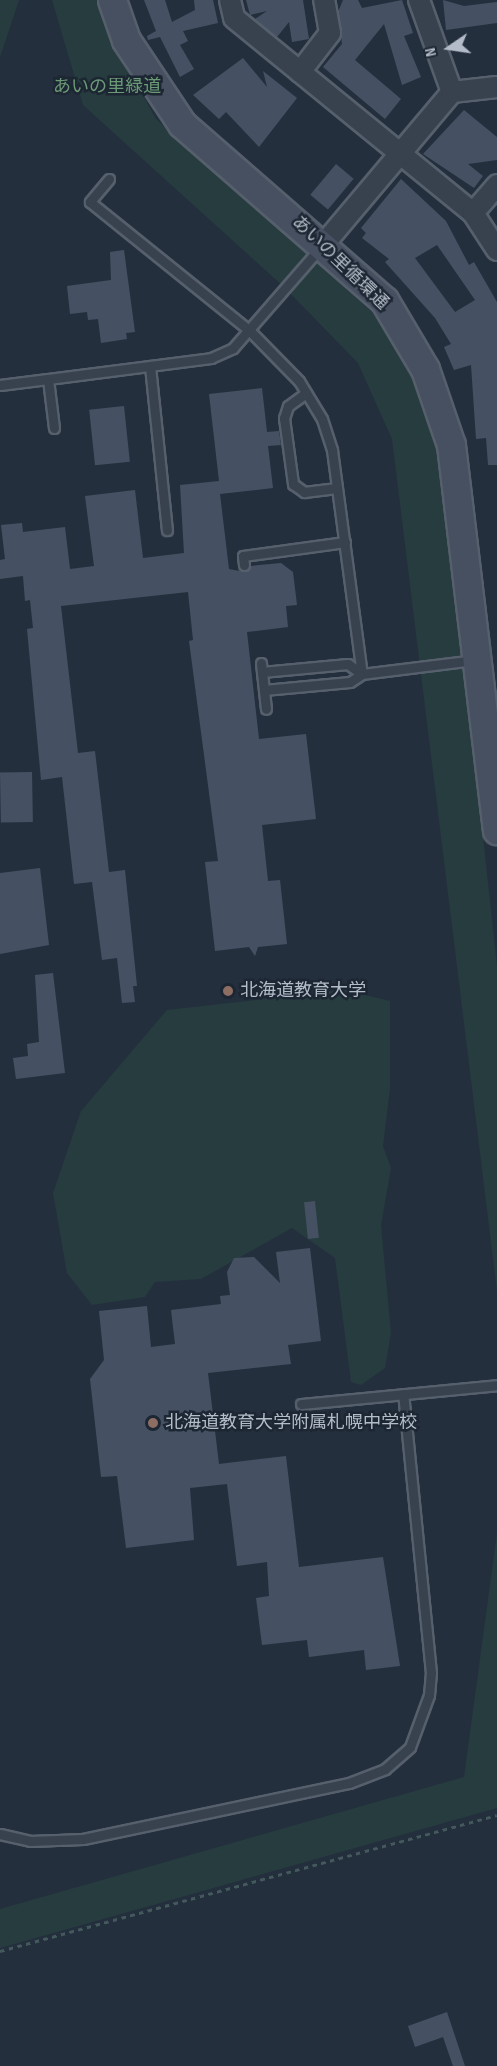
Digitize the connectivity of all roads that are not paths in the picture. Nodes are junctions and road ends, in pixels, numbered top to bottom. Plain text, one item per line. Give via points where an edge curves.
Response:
1 (112, 0) edge
2 (230, 0) edge
3 (324, 0) edge
4 (418, 0) edge
5 (300, 72) junction
6 (497, 87) edge
7 (452, 92) junction
8 (401, 154) junction
9 (109, 178) dead end
10 (497, 185) edge
11 (473, 213) junction
12 (324, 244) junction
13 (497, 250) edge
14 (250, 331) junction
15 (150, 366) junction
16 (48, 379) junction
17 (0, 385) edge
18 (306, 393) junction
19 (54, 428) dead end
20 (337, 488) junction
21 (167, 530) dead end
22 (345, 542) junction
23 (244, 565) dead end
24 (487, 658) edge
25 (308, 668) junction
26 (362, 674) junction
27 (310, 686) junction
28 (264, 690) junction
29 (266, 709) dead end
30 (497, 830) edge
31 (497, 1385) edge
32 (402, 1394) junction
33 (301, 1404) dead end
34 (0, 1834) edge

1 - 12 street, あいの里循環通 via 126,40 182,124
2 - 5 street via 234,18
3 - 5 street via 330,33
4 - 7 street
5 - 8 street
6 - 7 street
7 - 8 street
8 - 11 street
8 - 12 street
9 - 14 lane via 90,202
10 - 11 street
11 - 13 street
12 - 14 lane
12 - 24 street, あいの里循環通 via 384,300 425,369 440,406 451,445
14 - 15 lane via 233,348 211,358
14 - 18 lane
15 - 16 lane
15 - 21 lane
16 - 17 lane
16 - 19 lane
18 - 20 lane via 322,419
18 - 20 lane via 288,406 284,418 293,484 304,492
20 - 22 lane
22 - 23 lane via 243,555
22 - 26 lane
24 - 26 lane
24 - 30 street, あいの里循環通
25 - 26 lane via 348,664
25 - 27 lane
25 - 28 lane via 261,668
26 - 27 lane via 350,682
27 - 28 lane
28 - 29 lane
31 - 32 lane
32 - 33 lane
32 - 34 lane via 431,1672 429,1695 410,1747 385,1769 337,1786 83,1839 30,1841

